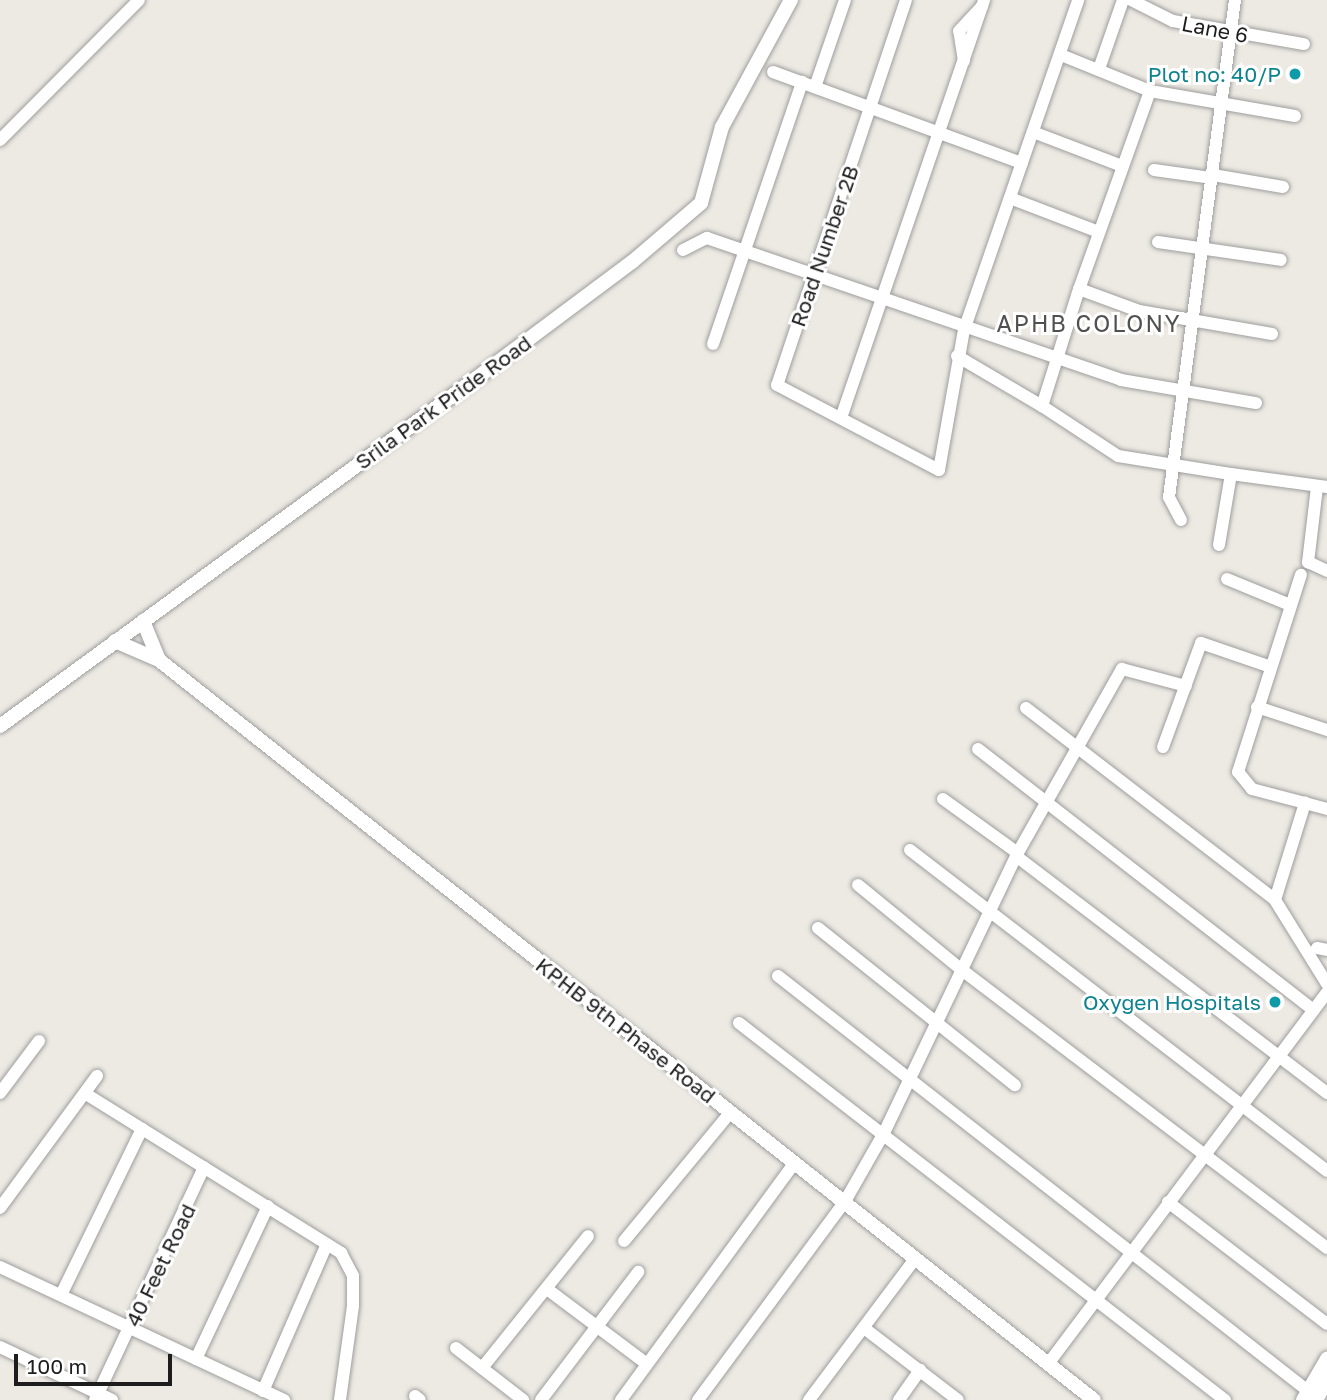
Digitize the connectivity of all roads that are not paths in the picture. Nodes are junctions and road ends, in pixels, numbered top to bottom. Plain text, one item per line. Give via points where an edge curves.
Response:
1 (139, 0) edge
2 (790, 0) edge
3 (845, 0) edge
4 (906, 0) edge
5 (1078, 0) edge
6 (1123, 0) edge
7 (1131, 0) edge
8 (1235, 0) edge
9 (983, 3) edge
10 (1231, 34) junction
11 (1304, 44) dead end
12 (1061, 55) junction
13 (1099, 69) junction
14 (773, 72) dead end
15 (808, 85) junction
16 (1150, 91) junction
17 (1222, 104) junction
18 (870, 107) junction
19 (1295, 116) dead end
20 (937, 131) junction
21 (1033, 132) junction
22 (0, 140) edge
23 (1023, 163) junction
24 (1122, 166) junction
25 (1154, 170) dead end
26 (1212, 177) junction
27 (1283, 187) dead end
28 (1010, 198) junction
29 (1099, 232) junction
30 (1158, 242) dead end
31 (1203, 249) junction
32 (683, 250) dead end
33 (742, 250) junction
34 (1281, 260) dead end
35 (814, 275) junction
36 (1079, 289) junction
37 (880, 298) junction
38 (1193, 322) junction
39 (964, 330) junction
40 (1272, 334) dead end
41 (713, 344) dead end
42 (957, 356) junction
43 (1056, 360) junction
44 (1184, 392) junction
45 (1256, 403) dead end
46 (1042, 406) junction
47 (841, 418) junction
48 (1175, 464) junction
49 (1231, 474) junction
50 (1322, 487) edge
51 (1181, 520) dead end
52 (1219, 545) dead end
53 (1327, 571) edge
54 (1301, 575) dead end
55 (1227, 579) dead end
56 (1290, 605) junction
57 (142, 621) junction
58 (115, 641) junction
59 (159, 660) junction
60 (1270, 667) junction
61 (1186, 686) junction
62 (1258, 707) junction
63 (1026, 708) dead end
64 (0, 726) edge
65 (1327, 730) edge
66 (1163, 747) dead end
67 (978, 748) dead end
68 (1076, 748) junction
69 (943, 799) dead end
70 (1046, 803) junction
71 (1304, 803) junction
72 (1327, 809) edge
73 (910, 850) dead end
74 (1017, 854) junction
75 (858, 885) dead end
76 (1275, 900) junction
77 (990, 914) junction
78 (818, 928) dead end
79 (962, 970) junction
80 (778, 976) dead end
81 (1327, 984) edge
82 (1327, 993) edge
83 (1313, 1010) junction
84 (739, 1023) dead end
85 (939, 1023) junction
86 (39, 1041) dead end
87 (1276, 1057) junction
88 (97, 1076) dead end
89 (909, 1076) junction
90 (1015, 1085) dead end
91 (0, 1093) edge
92 (1327, 1093) edge
93 (86, 1094) junction
94 (1241, 1104) junction
95 (730, 1113) junction
96 (142, 1129) junction
97 (884, 1133) junction
98 (1203, 1154) junction
99 (794, 1164) junction
100 (204, 1167) junction
101 (1327, 1171) edge
102 (1168, 1202) junction
103 (844, 1203) junction
104 (268, 1206) junction
105 (0, 1208) edge
106 (588, 1236) dead end
107 (624, 1241) dead end
108 (327, 1244) junction
109 (1327, 1248) edge
110 (1132, 1251) junction
111 (915, 1259) junction
112 (0, 1267) edge
113 (638, 1272) dead end
114 (547, 1289) junction
115 (61, 1296) junction
116 (1096, 1300) junction
117 (1327, 1324) edge
118 (598, 1327) junction
119 (130, 1328) junction
120 (864, 1328) junction
121 (0, 1347) edge
122 (456, 1348) dead end
123 (196, 1359) junction
124 (1327, 1359) edge
125 (647, 1364) junction
126 (1048, 1364) junction
127 (482, 1368) junction
128 (920, 1370) junction
129 (1327, 1380) edge
130 (263, 1391) junction
131 (97, 1397) edge
132 (1309, 1397) edge
133 (112, 1400) edge
134 (284, 1400) edge
135 (340, 1400) edge
136 (523, 1400) edge
137 (541, 1400) edge
138 (621, 1400) edge
139 (698, 1400) edge
140 (809, 1400) edge
141 (899, 1400) edge
142 (958, 1400) edge
143 (1094, 1400) edge
144 (1225, 1400) edge

1 - 22 street
2 - 57 street, Srila Park Pride Road via 722,127 701,202 632,262
3 - 15 street
4 - 18 street, Road Number 2B
5 - 12 street
6 - 13 street
7 - 10 street, Lane 6 via 1173,21
8 - 10 street
9 - 20 street via 959,32 964,61
10 - 11 street, Lane 6
10 - 17 street
12 - 13 street
12 - 21 street
13 - 16 street
14 - 15 street
15 - 18 street
15 - 33 street
16 - 17 street
16 - 24 street
17 - 19 street
17 - 26 street
18 - 20 street
18 - 35 street, Road Number 2B
20 - 23 street
20 - 37 street
21 - 23 street
21 - 24 street
23 - 28 street
24 - 29 street
25 - 26 street
26 - 27 street
26 - 31 street
28 - 29 street
28 - 39 street
29 - 36 street
30 - 31 street
31 - 34 street
31 - 38 street
32 - 33 street via 707,238
33 - 35 street
33 - 41 street
35 - 37 street
35 - 47 street, Road Number 2B via 777,385
36 - 38 street via 1139,311
36 - 43 street
37 - 39 street
37 - 47 street
38 - 40 street
38 - 44 street
39 - 42 street
39 - 43 street
42 - 46 street
42 - 47 street via 939,470
43 - 44 street via 1121,380
43 - 46 street
44 - 45 street
44 - 48 street
46 - 48 street via 1118,456
48 - 49 street
48 - 51 street via 1169,497
49 - 50 street
49 - 52 street
50 - 53 street via 1308,562
54 - 56 street
55 - 56 street
56 - 60 street
57 - 58 street, Srila Park Pride Road
57 - 59 street, KPHB 9th Phase Road
58 - 59 street, KPHB 9th Phase Road
58 - 64 street, Srila Park Pride Road
59 - 95 street, KPHB 9th Phase Road
60 - 61 street via 1201,643
60 - 62 street
61 - 66 street
61 - 68 street via 1122,669
62 - 65 street
62 - 71 street via 1239,778 1252,789
63 - 68 street
67 - 70 street
68 - 70 street
68 - 76 street
69 - 74 street
70 - 74 street
70 - 83 street
71 - 72 street
71 - 76 street
73 - 77 street
74 - 77 street
74 - 87 street
75 - 79 street
76 - 81 street
77 - 79 street
77 - 94 street
78 - 85 street
79 - 85 street
79 - 98 street
80 - 89 street
82 - 83 street
83 - 87 street
84 - 97 street
85 - 89 street
85 - 90 street
86 - 91 street
87 - 92 street
87 - 94 street
88 - 93 street
89 - 97 street
89 - 110 street
93 - 96 street
93 - 105 street
94 - 98 street
94 - 101 street
95 - 99 street, KPHB 9th Phase Road
95 - 107 street
96 - 100 street
96 - 115 street
97 - 103 street
97 - 116 street
98 - 102 street
98 - 109 street
99 - 103 street, KPHB 9th Phase Road
99 - 125 street
100 - 104 street
100 - 119 street, 40 Feet Road
102 - 110 street
102 - 117 street
103 - 111 street, KPHB 9th Phase Road
103 - 139 street
104 - 108 street
104 - 123 street
106 - 114 street
108 - 130 street
108 - 135 street via 349,1263 353,1276
110 - 116 street
110 - 132 street
111 - 120 street
111 - 126 street, KPHB 9th Phase Road
112 - 115 street
113 - 118 street
114 - 118 street
114 - 127 street
115 - 119 street
116 - 126 street
116 - 144 street
118 - 125 street
118 - 137 street
119 - 123 street
119 - 131 street, 40 Feet Road
120 - 128 street
120 - 140 street
121 - 131 street
122 - 127 street
123 - 130 street
124 - 132 street
125 - 138 street
126 - 143 street, KPHB 9th Phase Road
127 - 136 street
128 - 141 street
128 - 142 street
129 - 132 street
130 - 134 street
131 - 133 street

